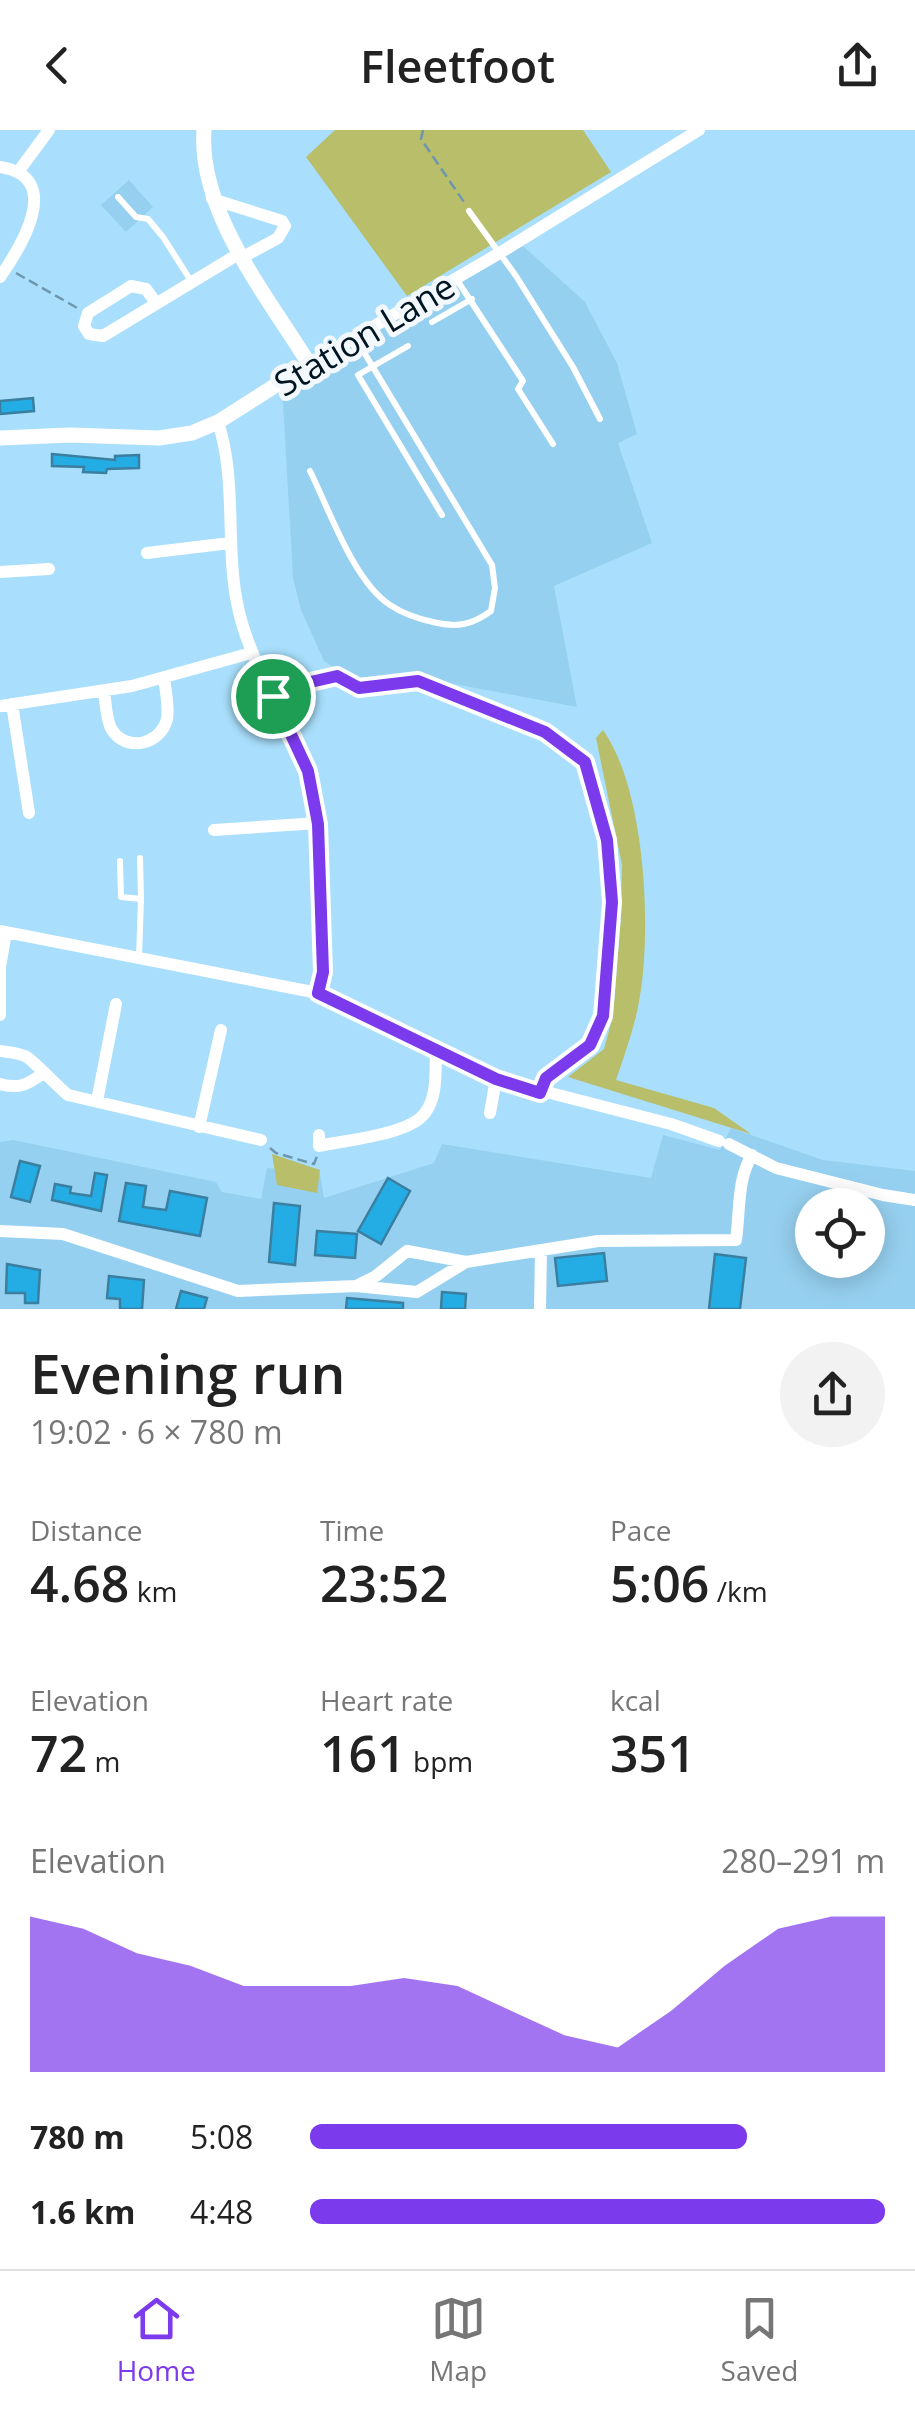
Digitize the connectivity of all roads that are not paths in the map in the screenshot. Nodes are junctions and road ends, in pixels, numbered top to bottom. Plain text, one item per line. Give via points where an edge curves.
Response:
1 (49, 130) edge
2 (204, 130) edge
3 (699, 130) edge
4 (0, 167) edge
5 (18, 172) junction
6 (118, 197) dead end
7 (212, 198) junction
8 (469, 211) road end
9 (498, 254) junction
10 (242, 255) junction
11 (3, 272) edge
12 (456, 279) junction
13 (192, 282) junction
14 (472, 299) junction
15 (156, 303) junction
16 (432, 322) dead end
17 (355, 338) junction
18 (408, 346) dead end
19 (309, 364) junction
20 (373, 366) junction
21 (600, 419) dead end
22 (218, 422) junction
23 (414, 435) junction
24 (0, 438) edge
25 (399, 444) junction
26 (553, 444) dead end
27 (310, 471) dead end
28 (442, 515) dead end
29 (230, 543) junction
30 (147, 554) dead end
31 (49, 569) dead end
32 (0, 572) edge
33 (251, 653) junction
34 (164, 679) junction
35 (314, 681) road end
36 (104, 692) junction
37 (273, 696) junction
38 (6, 705) edge
39 (29, 813) dead end
40 (318, 824) junction
41 (214, 830) dead end
42 (140, 858) dead end
43 (120, 861) dead end
44 (141, 899) junction
45 (3, 932) edge
46 (139, 958) junction
47 (318, 993) junction
48 (116, 1004) dead end
49 (0, 1015) edge
50 (221, 1030) dead end
51 (0, 1051) edge
52 (436, 1051) junction
53 (42, 1074) junction
54 (496, 1079) junction
55 (0, 1084) edge
56 (97, 1101) junction
57 (490, 1113) dead end
58 (199, 1127) junction
59 (261, 1140) road end
60 (319, 1140) road end
61 (752, 1155) junction
62 (915, 1200) edge
63 (0, 1231) edge
64 (541, 1251) junction
65 (425, 1255) junction
66 (466, 1262) junction
67 (393, 1263) junction
68 (430, 1284) junction
69 (356, 1286) junction
70 (406, 1291) junction
71 (411, 1309) edge
72 (540, 1309) edge

1 - 5 street
2 - 7 street
3 - 9 street, Station Lane
4 - 5 street
5 - 11 street via 31,186 35,206
6 - 13 lane via 163,236
7 - 10 street
7 - 10 street via 282,221 278,238
8 - 9 lane
9 - 12 street, Station Lane
9 - 21 lane
10 - 13 street
10 - 19 street
12 - 14 lane
12 - 17 street, Station Lane
13 - 15 street
14 - 16 lane
14 - 26 lane via 524,381 518,389
15 - 15 street via 102,336 84,326 87,314 131,286 146,289
17 - 19 street, Station Lane
17 - 20 lane
18 - 20 lane
19 - 22 street, Station Lane
20 - 23 lane
20 - 25 lane via 358,375
22 - 24 street, Station Lane via 159,438
22 - 29 street via 227,449
23 - 25 lane
23 - 27 lane via 492,565 491,611 476,622 453,627 388,604 363,576
25 - 28 lane
29 - 30 street
29 - 33 street
31 - 32 street
33 - 34 street
33 - 37 street
34 - 36 street
34 - 36 street via 166,722 156,738 138,744 122,741 110,728
35 - 37 lane
36 - 38 street
37 - 40 street via 308,771
38 - 39 street
40 - 41 street
40 - 47 street
42 - 44 lane
43 - 44 lane via 122,897
44 - 46 lane
45 - 46 street
45 - 49 street
46 - 47 street
47 - 52 street
48 - 56 street
50 - 58 street
51 - 53 street via 24,1055
52 - 54 street
52 - 60 street via 434,1094 416,1122
53 - 55 street via 25,1086
53 - 56 street via 68,1095
54 - 57 street
54 - 61 street via 672,1124 698,1140
56 - 58 street
58 - 59 street
61 - 62 street via 814,1179
61 - 64 street via 736,1240 598,1240
63 - 69 street via 63,1234 238,1290
64 - 66 street
64 - 72 street
65 - 66 street
65 - 67 street via 407,1251
65 - 68 street via 434,1272
66 - 68 street
67 - 69 street
67 - 70 street via 392,1277
68 - 70 street
69 - 70 street
70 - 71 street

